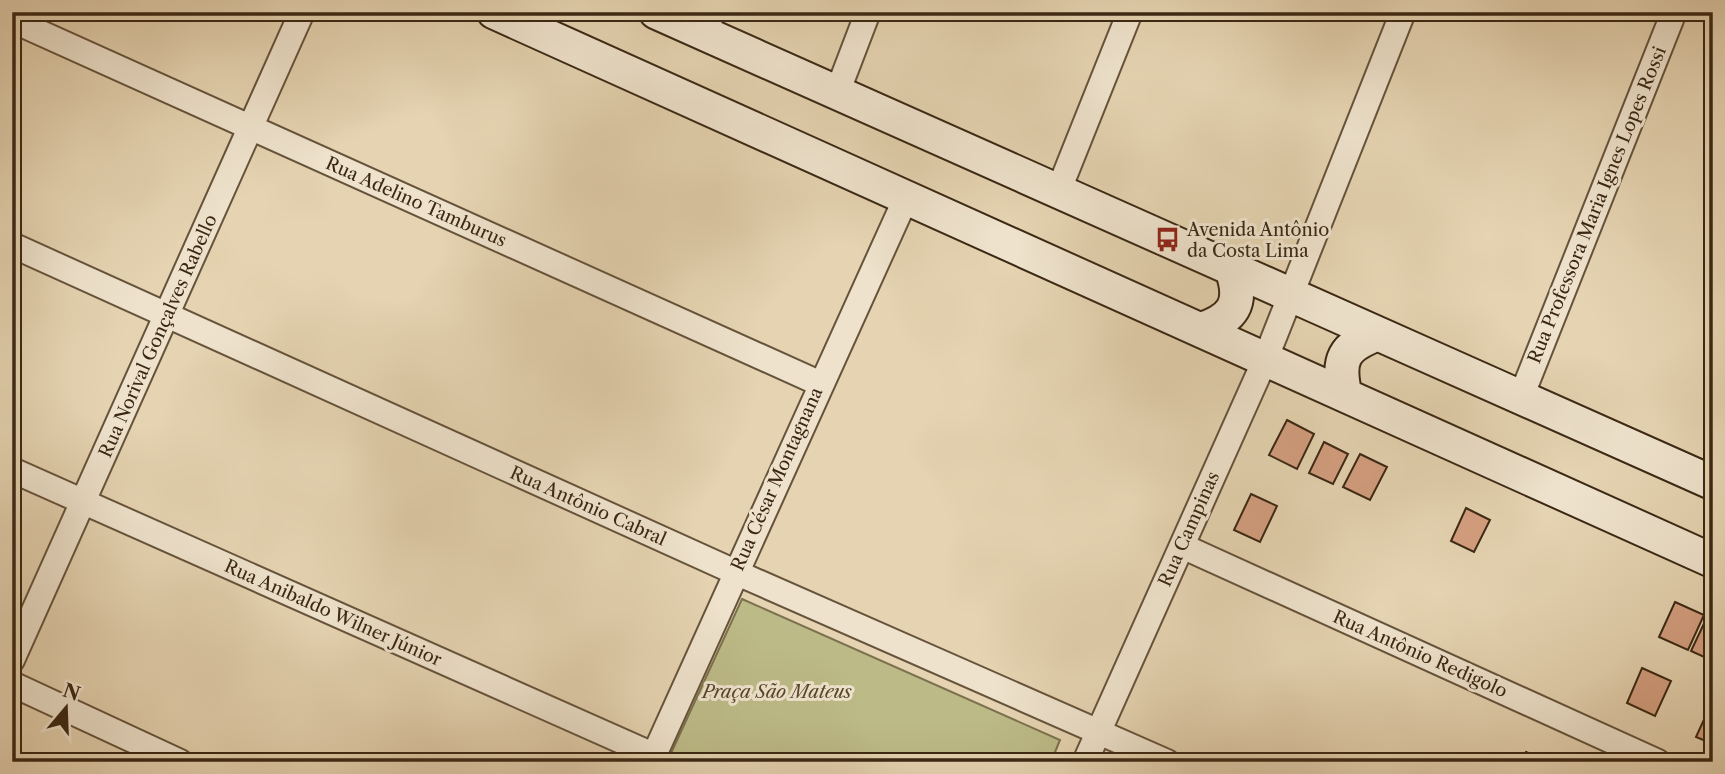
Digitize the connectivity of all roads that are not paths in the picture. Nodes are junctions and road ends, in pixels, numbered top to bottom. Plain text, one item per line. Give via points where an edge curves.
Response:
1 (302, 12) edge
2 (494, 12) edge
3 (656, 12) edge
4 (868, 12) edge
5 (1130, 12) edge
6 (1403, 12) edge
7 (1674, 12) edge
8 (12, 20) edge
9 (714, 24) edge
10 (837, 93) junction
11 (251, 128) junction
12 (1058, 192) junction
13 (906, 198) junction
14 (12, 245) edge
15 (1232, 270) junction
16 (1290, 295) junction
17 (168, 316) junction
18 (1200, 331) junction
19 (1377, 334) junction
20 (1265, 359) junction
21 (821, 384) junction
22 (1345, 395) junction
23 (1521, 397) junction
24 (12, 470) edge
25 (1713, 483) edge
26 (83, 502) junction
27 (1182, 546) junction
28 (1713, 561) edge
29 (735, 572) junction
30 (12, 660) edge
31 (12, 684) edge
32 (1100, 730) junction
33 (652, 759) edge
34 (180, 762) edge
35 (1085, 762) edge
36 (1167, 762) edge
37 (1658, 762) edge

1 - 11 street, Rua Norival Gonçalves Rabello
2 - 13 street
3 - 9 street
4 - 10 street
5 - 12 street
6 - 16 street, Rua Campinas
7 - 23 street, Rua Professora Maria Ignes Lopes Rossi
8 - 11 street, Rua Adelino Tamburus
9 - 10 street
10 - 12 street
11 - 17 street, Rua Norival Gonçalves Rabello
11 - 21 street, Rua Adelino Tamburus
12 - 15 street
13 - 18 street
13 - 21 street, Rua César Montagnana
14 - 17 street, Rua Antônio Cabral
15 - 16 street
15 - 18 street via 1238,289 1235,308 1221,323
16 - 19 street
16 - 20 street, Rua Campinas
17 - 26 street, Rua Norival Gonçalves Rabello
17 - 29 street, Rua Antônio Cabral
18 - 20 street
19 - 22 street via 1358,341 1344,355 1340,374
19 - 23 street
20 - 22 street
20 - 27 street, Rua Campinas
21 - 29 street, Rua César Montagnana
22 - 28 street
23 - 25 street
24 - 26 street, Rua Anibaldo Wilner Júnior
26 - 30 street, Rua Norival Gonçalves Rabello
26 - 33 street, Rua Anibaldo Wilner Júnior
27 - 32 street, Rua Campinas
27 - 37 street, Rua Antônio Redigolo
29 - 32 street, Rua Antônio Cabral
29 - 33 street, Rua César Montagnana
31 - 34 street
32 - 35 street, Rua Campinas
32 - 36 street, Rua Antônio Cabral

